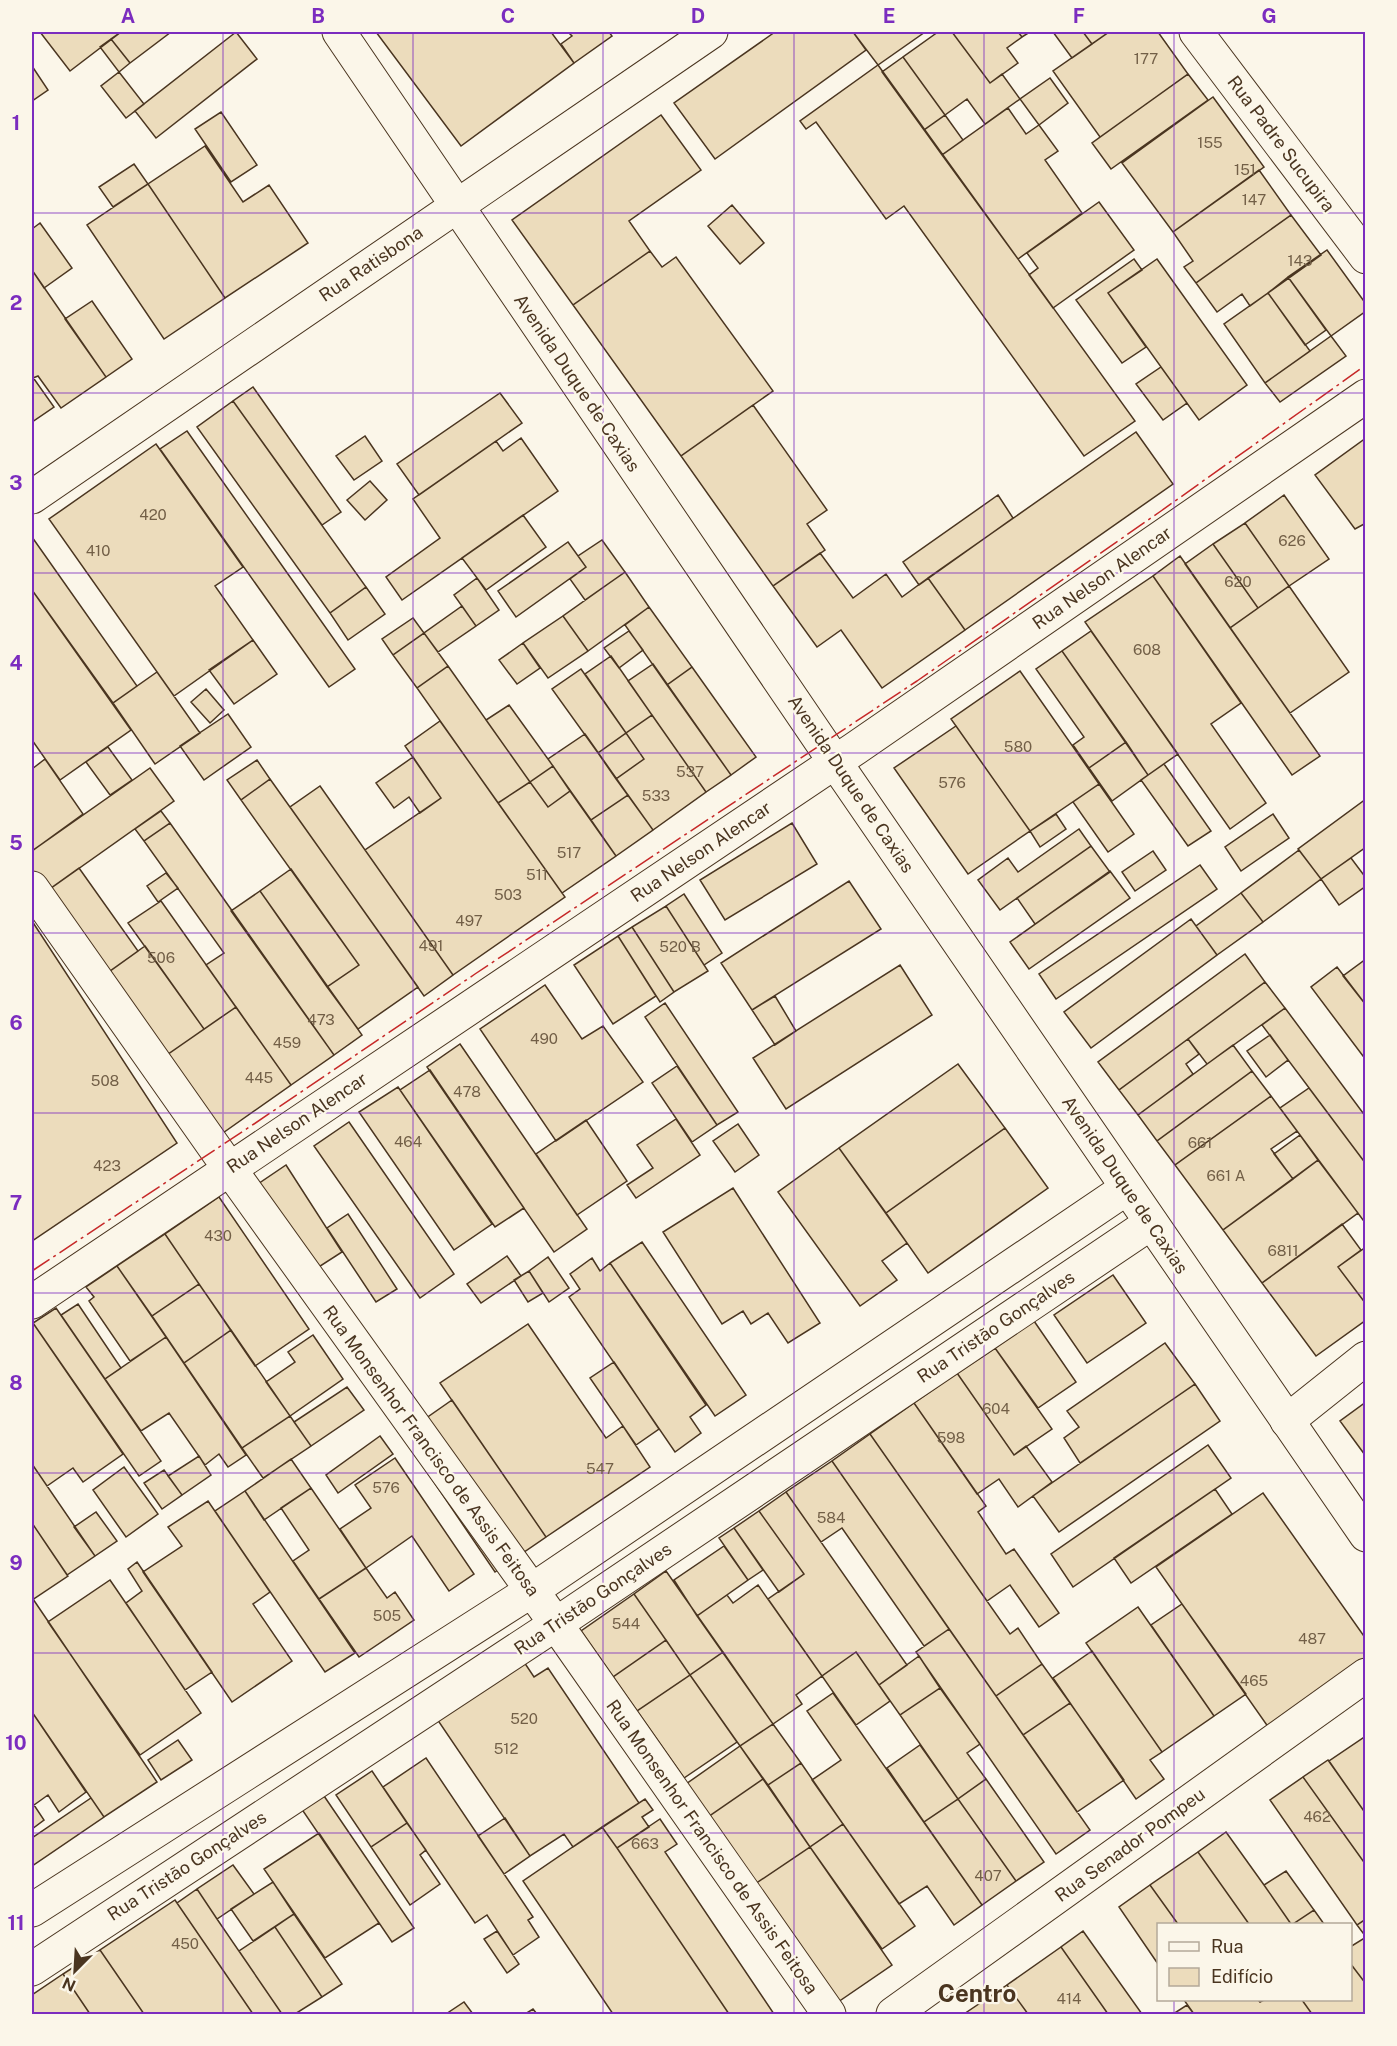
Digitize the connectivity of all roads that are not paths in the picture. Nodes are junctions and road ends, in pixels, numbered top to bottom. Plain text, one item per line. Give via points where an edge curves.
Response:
1 (339, 32) edge
2 (711, 32) edge
3 (1196, 32) edge
4 (457, 206) junction
5 (1365, 257) edge
6 (1365, 396) edge
7 (32, 496) edge
8 (835, 762) junction
9 (32, 888) edge
10 (229, 1168) junction
11 (1127, 1188) junction
12 (1151, 1223) junction
13 (32, 1302) edge
14 (1365, 1358) edge
15 (1287, 1421) junction
16 (1365, 1535) edge
17 (531, 1591) junction
18 (556, 1624) junction
19 (1365, 1675) edge
20 (32, 1910) edge
21 (32, 1969) edge
22 (829, 2014) edge
23 (893, 2014) edge

1 - 4 street, Avenida Duque de Caxias
2 - 4 street, Rua Ratisbona
3 - 5 street, Rua Padre Sucupira
4 - 7 street, Rua Ratisbona
4 - 8 street, Avenida Duque de Caxias
6 - 8 street, Rua Nelson Alencar
8 - 10 street, Rua Nelson Alencar
8 - 11 street, Avenida Duque de Caxias
9 - 10 street, Rua Monsenhor Francisco de Assis Feitosa
10 - 13 street, Rua Nelson Alencar
10 - 17 street, Rua Monsenhor Francisco de Assis Feitosa
11 - 12 street, Avenida Duque de Caxias
11 - 17 street
12 - 15 street, Avenida Duque de Caxias
12 - 18 street, Rua Tristão Gonçalves
14 - 15 street
15 - 16 street, Avenida Duque de Caxias
17 - 18 street, Rua Monsenhor Francisco de Assis Feitosa
17 - 20 street
18 - 21 street, Rua Tristão Gonçalves
18 - 22 street, Rua Monsenhor Francisco de Assis Feitosa
19 - 23 street, Rua Senador Pompeu

